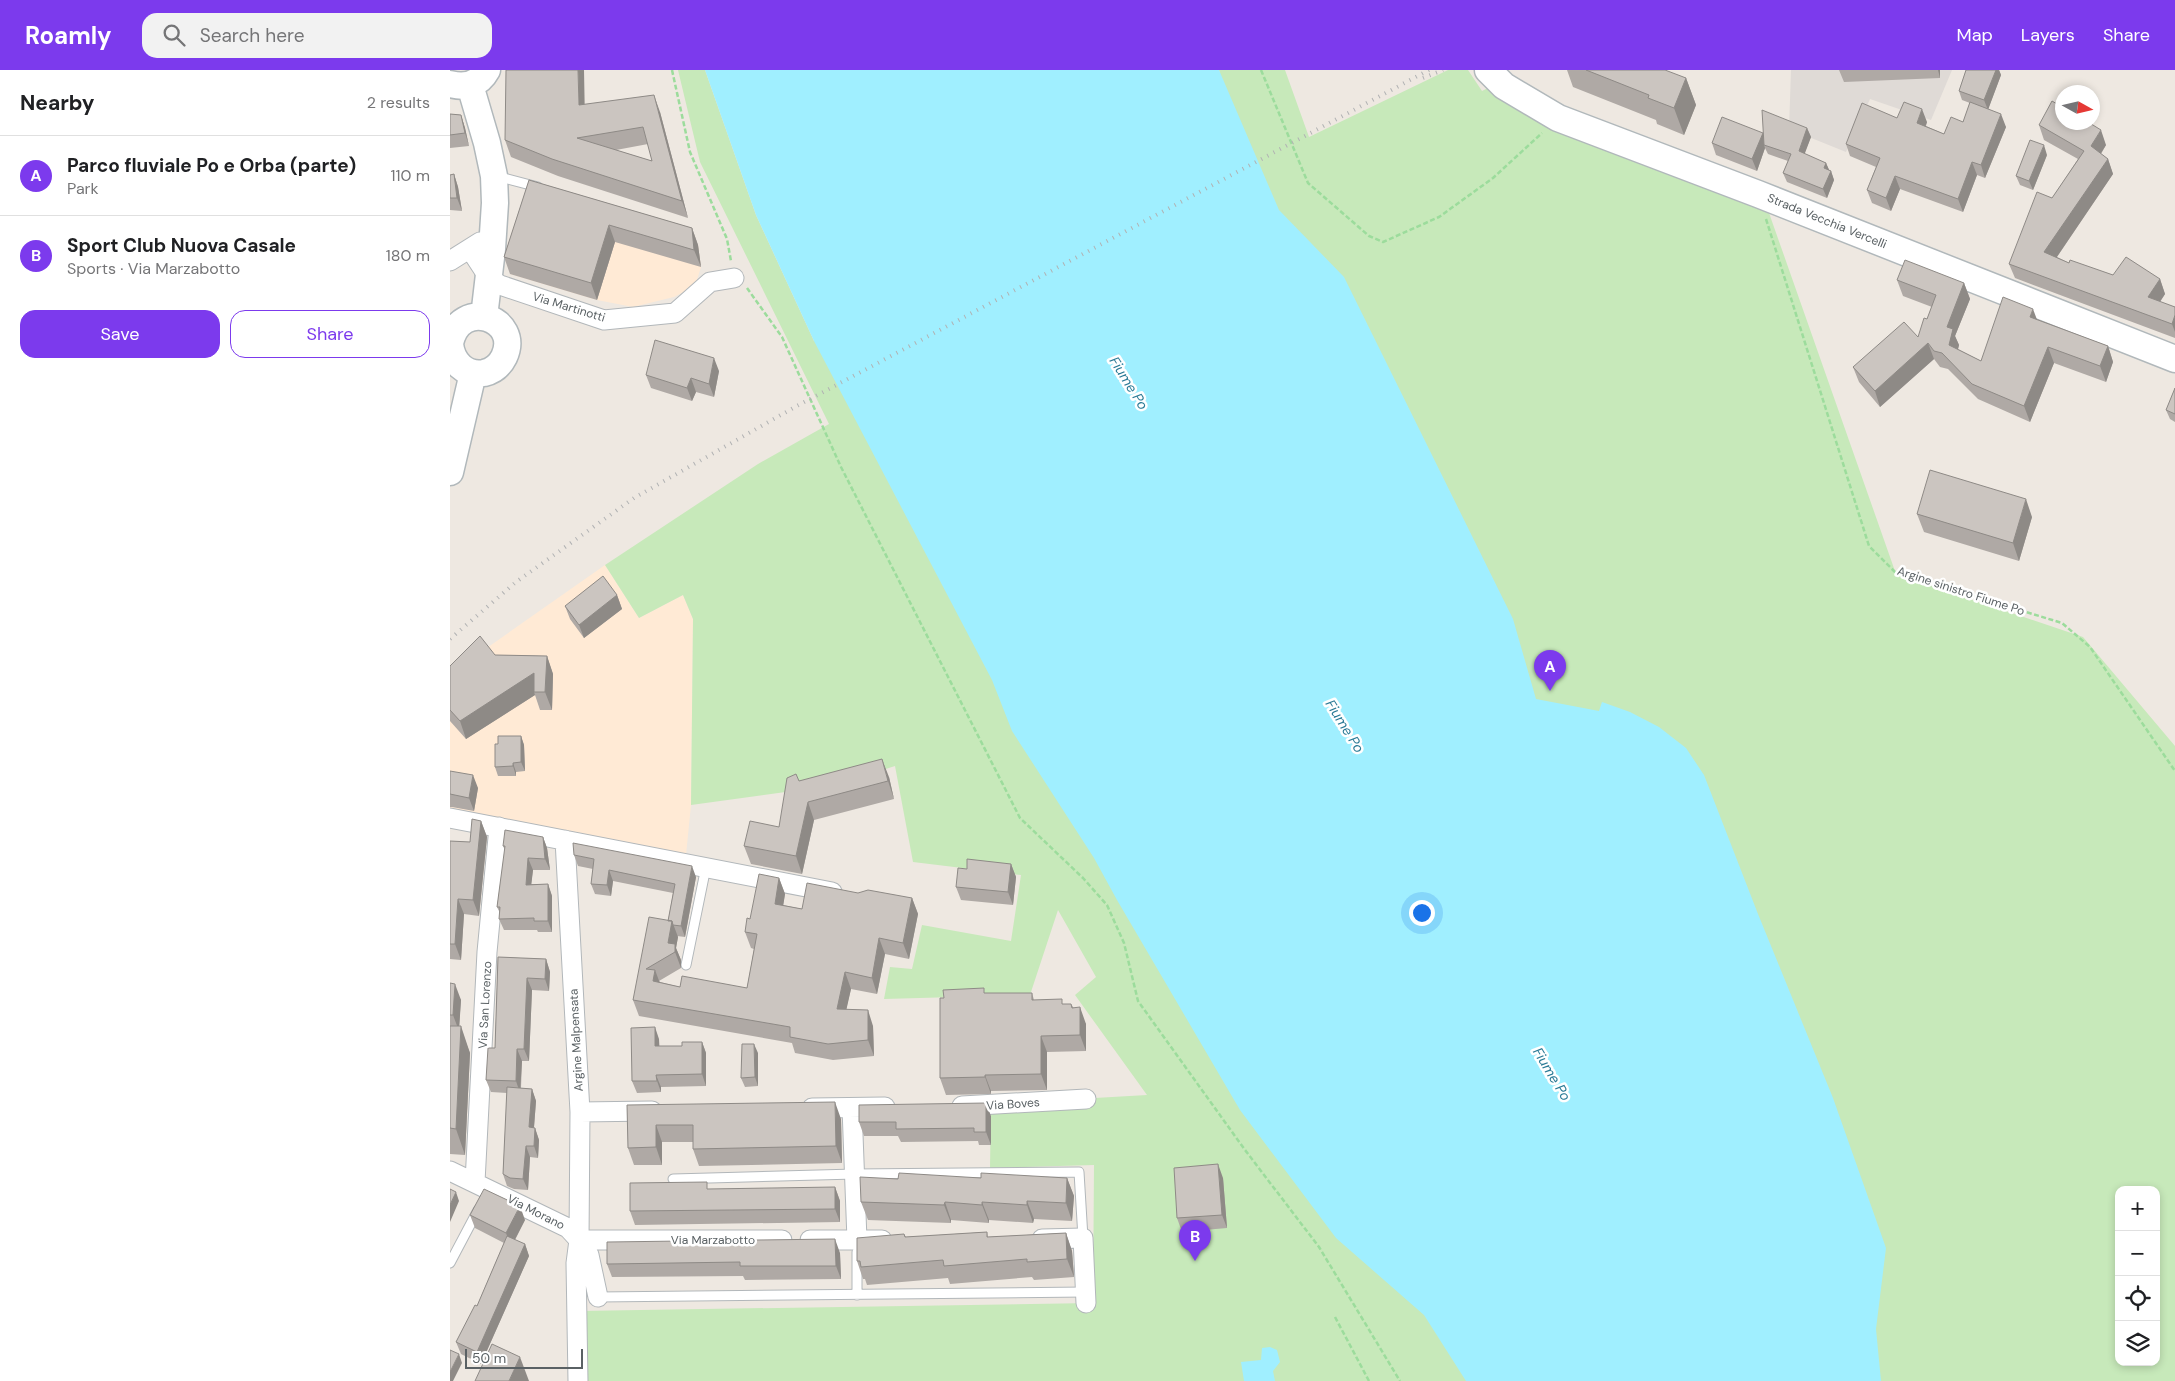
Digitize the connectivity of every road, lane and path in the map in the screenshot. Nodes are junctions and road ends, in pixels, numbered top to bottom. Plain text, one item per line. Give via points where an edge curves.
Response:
1 (672, 70) edge
2 (1261, 70) edge
3 (1488, 70) edge
4 (469, 80) edge
5 (1558, 118) junction
6 (494, 176) junction
7 (538, 187) edge
8 (1758, 194) junction
9 (493, 217) junction
10 (470, 249) junction
11 (450, 261) edge
12 (488, 278) junction
13 (734, 278) junction
14 (484, 316) junction
15 (450, 344) edge
16 (2175, 359) edge
17 (473, 373) junction
18 (450, 472) edge
19 (2175, 771) edge
20 (450, 818) edge
21 (499, 827) junction
22 (565, 840) junction
23 (706, 867) junction
24 (847, 894) edge
25 (686, 965) dead end
26 (1086, 1098) dead end
27 (947, 1106) edge
28 (900, 1107) edge
29 (794, 1108) edge
30 (852, 1108) junction
31 (668, 1110) edge
32 (580, 1112) junction
33 (450, 1171) edge
34 (855, 1174) junction
35 (673, 1178) dead end
36 (482, 1193) junction
37 (1083, 1238) junction
38 (1024, 1239) edge
39 (578, 1240) junction
40 (857, 1240) junction
41 (897, 1240) edge
42 (450, 1263) edge
43 (857, 1295) junction
44 (598, 1297) joint
45 (1086, 1297) joint
46 (1334, 1317) dead end
47 (578, 1381) edge
48 (1369, 1381) edge
49 (1400, 1381) edge

1 - 13 path via 690,152 727,239
2 - 5 path via 1308,183 1369,236 1383,242 1447,211 1493,178
3 - 5 street, Strada Vecchia Vercelli via 1504,86
4 - 6 street
5 - 8 street, Strada Vecchia Vercelli
6 - 7 lane
6 - 9 street
8 - 16 street, Strada Vecchia Vercelli
8 - 19 path, Argine sinistro Fiume Po via 1869,546 1895,572 2062,623 2090,647
9 - 10 street via 488,232 480,243
9 - 12 street
10 - 11 street
10 - 12 street
12 - 13 street, Via Martinotti via 500,286 604,320 675,314 710,282
12 - 14 street
13 - 49 path via 751,290 782,338 841,467 1020,818 1107,905 1124,943 1138,1001 1319,1247
14 - 15 street via 461,322 455,328
14 - 17 street via 498,324 507,346 502,361 496,367
15 - 17 street via 459,365
17 - 18 street
20 - 21 street
21 - 22 street
21 - 36 street, Via San Lorenzo via 487,952
22 - 23 street
22 - 32 street, Argine Malpensata
23 - 24 street
23 - 25 lane
26 - 27 street, Via Boves
28 - 30 street
29 - 30 street
30 - 34 street
31 - 32 street
32 - 39 street, Argine Malpensata
33 - 36 street, Via Morano
34 - 35 lane
34 - 37 lane via 1079,1172
34 - 40 street
36 - 39 street, Via Morano via 568,1228
36 - 42 lane
37 - 38 street
37 - 45 street
39 - 40 street, Via Marzabotto
39 - 44 street, Argine Malpensata via 588,1255
39 - 47 street, Argine Malpensata
40 - 41 street, Via Marzabotto
40 - 43 lane
43 - 44 lane
43 - 45 lane
46 - 48 path

